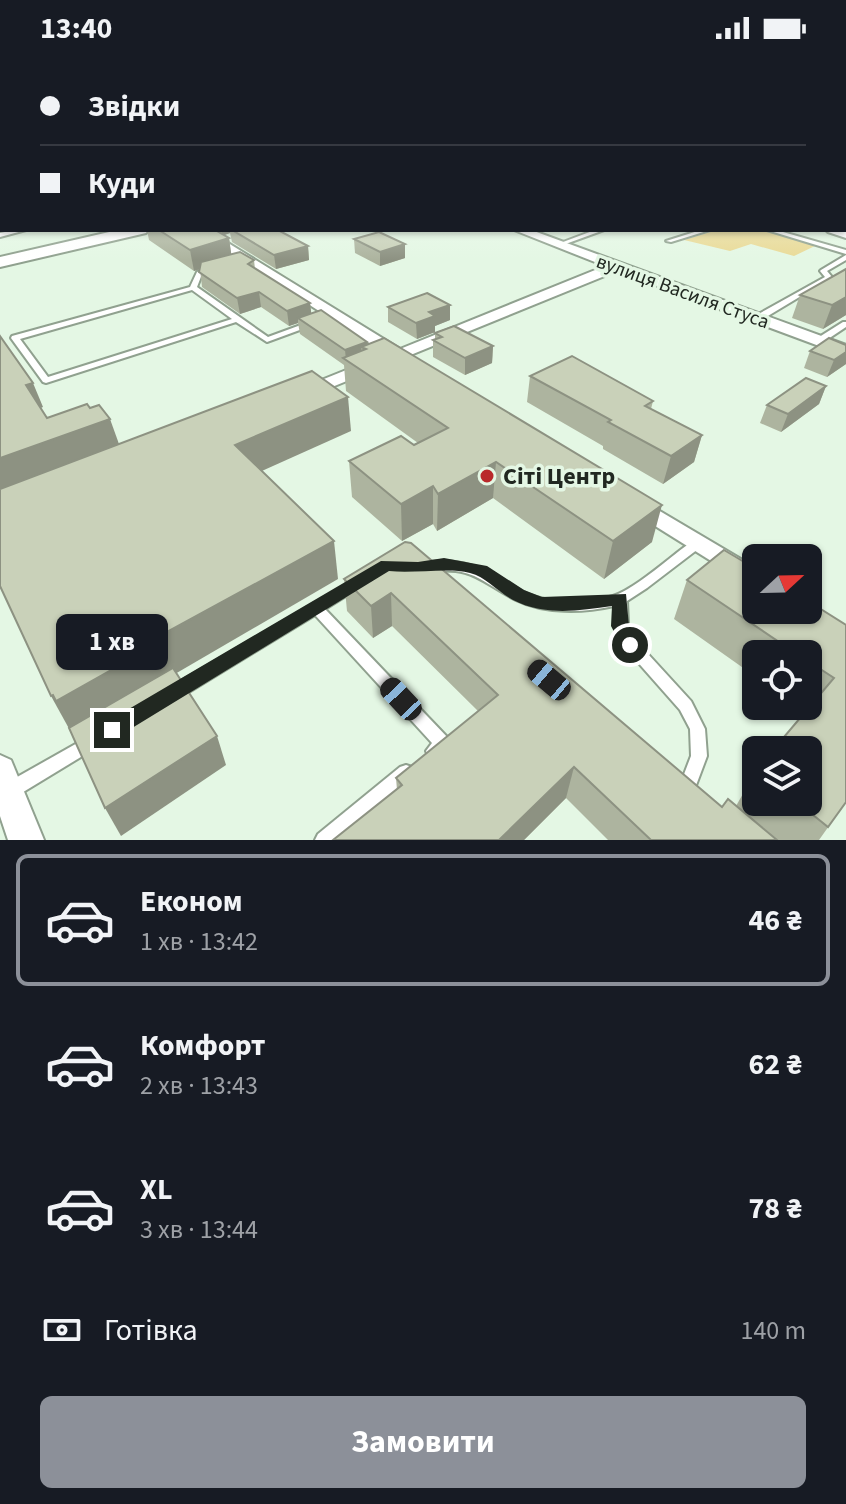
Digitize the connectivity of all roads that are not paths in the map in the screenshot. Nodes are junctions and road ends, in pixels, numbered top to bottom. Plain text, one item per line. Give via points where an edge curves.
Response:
1 (131, 232) edge
2 (204, 232) edge
3 (525, 232) edge
4 (595, 232) edge
5 (700, 232) edge
6 (776, 232) edge
7 (669, 241) dead end
8 (558, 245) junction
9 (846, 255) edge
10 (0, 262) edge
11 (223, 266) edge
12 (617, 266) junction
13 (193, 288) junction
14 (337, 316) junction
15 (758, 318) junction
16 (238, 319) junction
17 (846, 324) edge
18 (819, 341) junction
19 (846, 351) edge
20 (399, 355) junction
21 (425, 371) edge
22 (287, 400) edge
23 (620, 494) edge
24 (698, 543) junction
25 (418, 570) edge
26 (742, 571) edge
27 (375, 572) edge
28 (620, 599) junction
29 (317, 609) junction
30 (155, 704) edge
31 (101, 736) edge
32 (4, 781) edge
33 (684, 793) edge
34 (26, 840) edge
35 (324, 840) edge

1 - 10 main road
2 - 14 street via 222,239 241,261
3 - 8 street, вулиця Василя Стуса
4 - 8 lane
5 - 7 lane
6 - 9 lane
8 - 12 street, вулиця Василя Стуса
9 - 15 lane via 823,271 829,277
11 - 13 lane via 199,273
12 - 15 street, вулиця Василя Стуса
12 - 20 street
13 - 16 lane
13 - 16 lane via 15,338 46,380
14 - 16 lane via 267,340
14 - 20 street
15 - 18 street, вулиця Василя Стуса
17 - 18 lane
18 - 19 street, вулиця Василя Стуса
20 - 21 street
20 - 22 street
23 - 24 street
24 - 26 street
24 - 28 lane
25 - 28 lane via 467,566 541,604
27 - 29 lane
28 - 33 lane via 626,639 675,689 693,721 699,751
29 - 30 lane
29 - 35 lane via 443,744
31 - 32 lane
32 - 34 street

